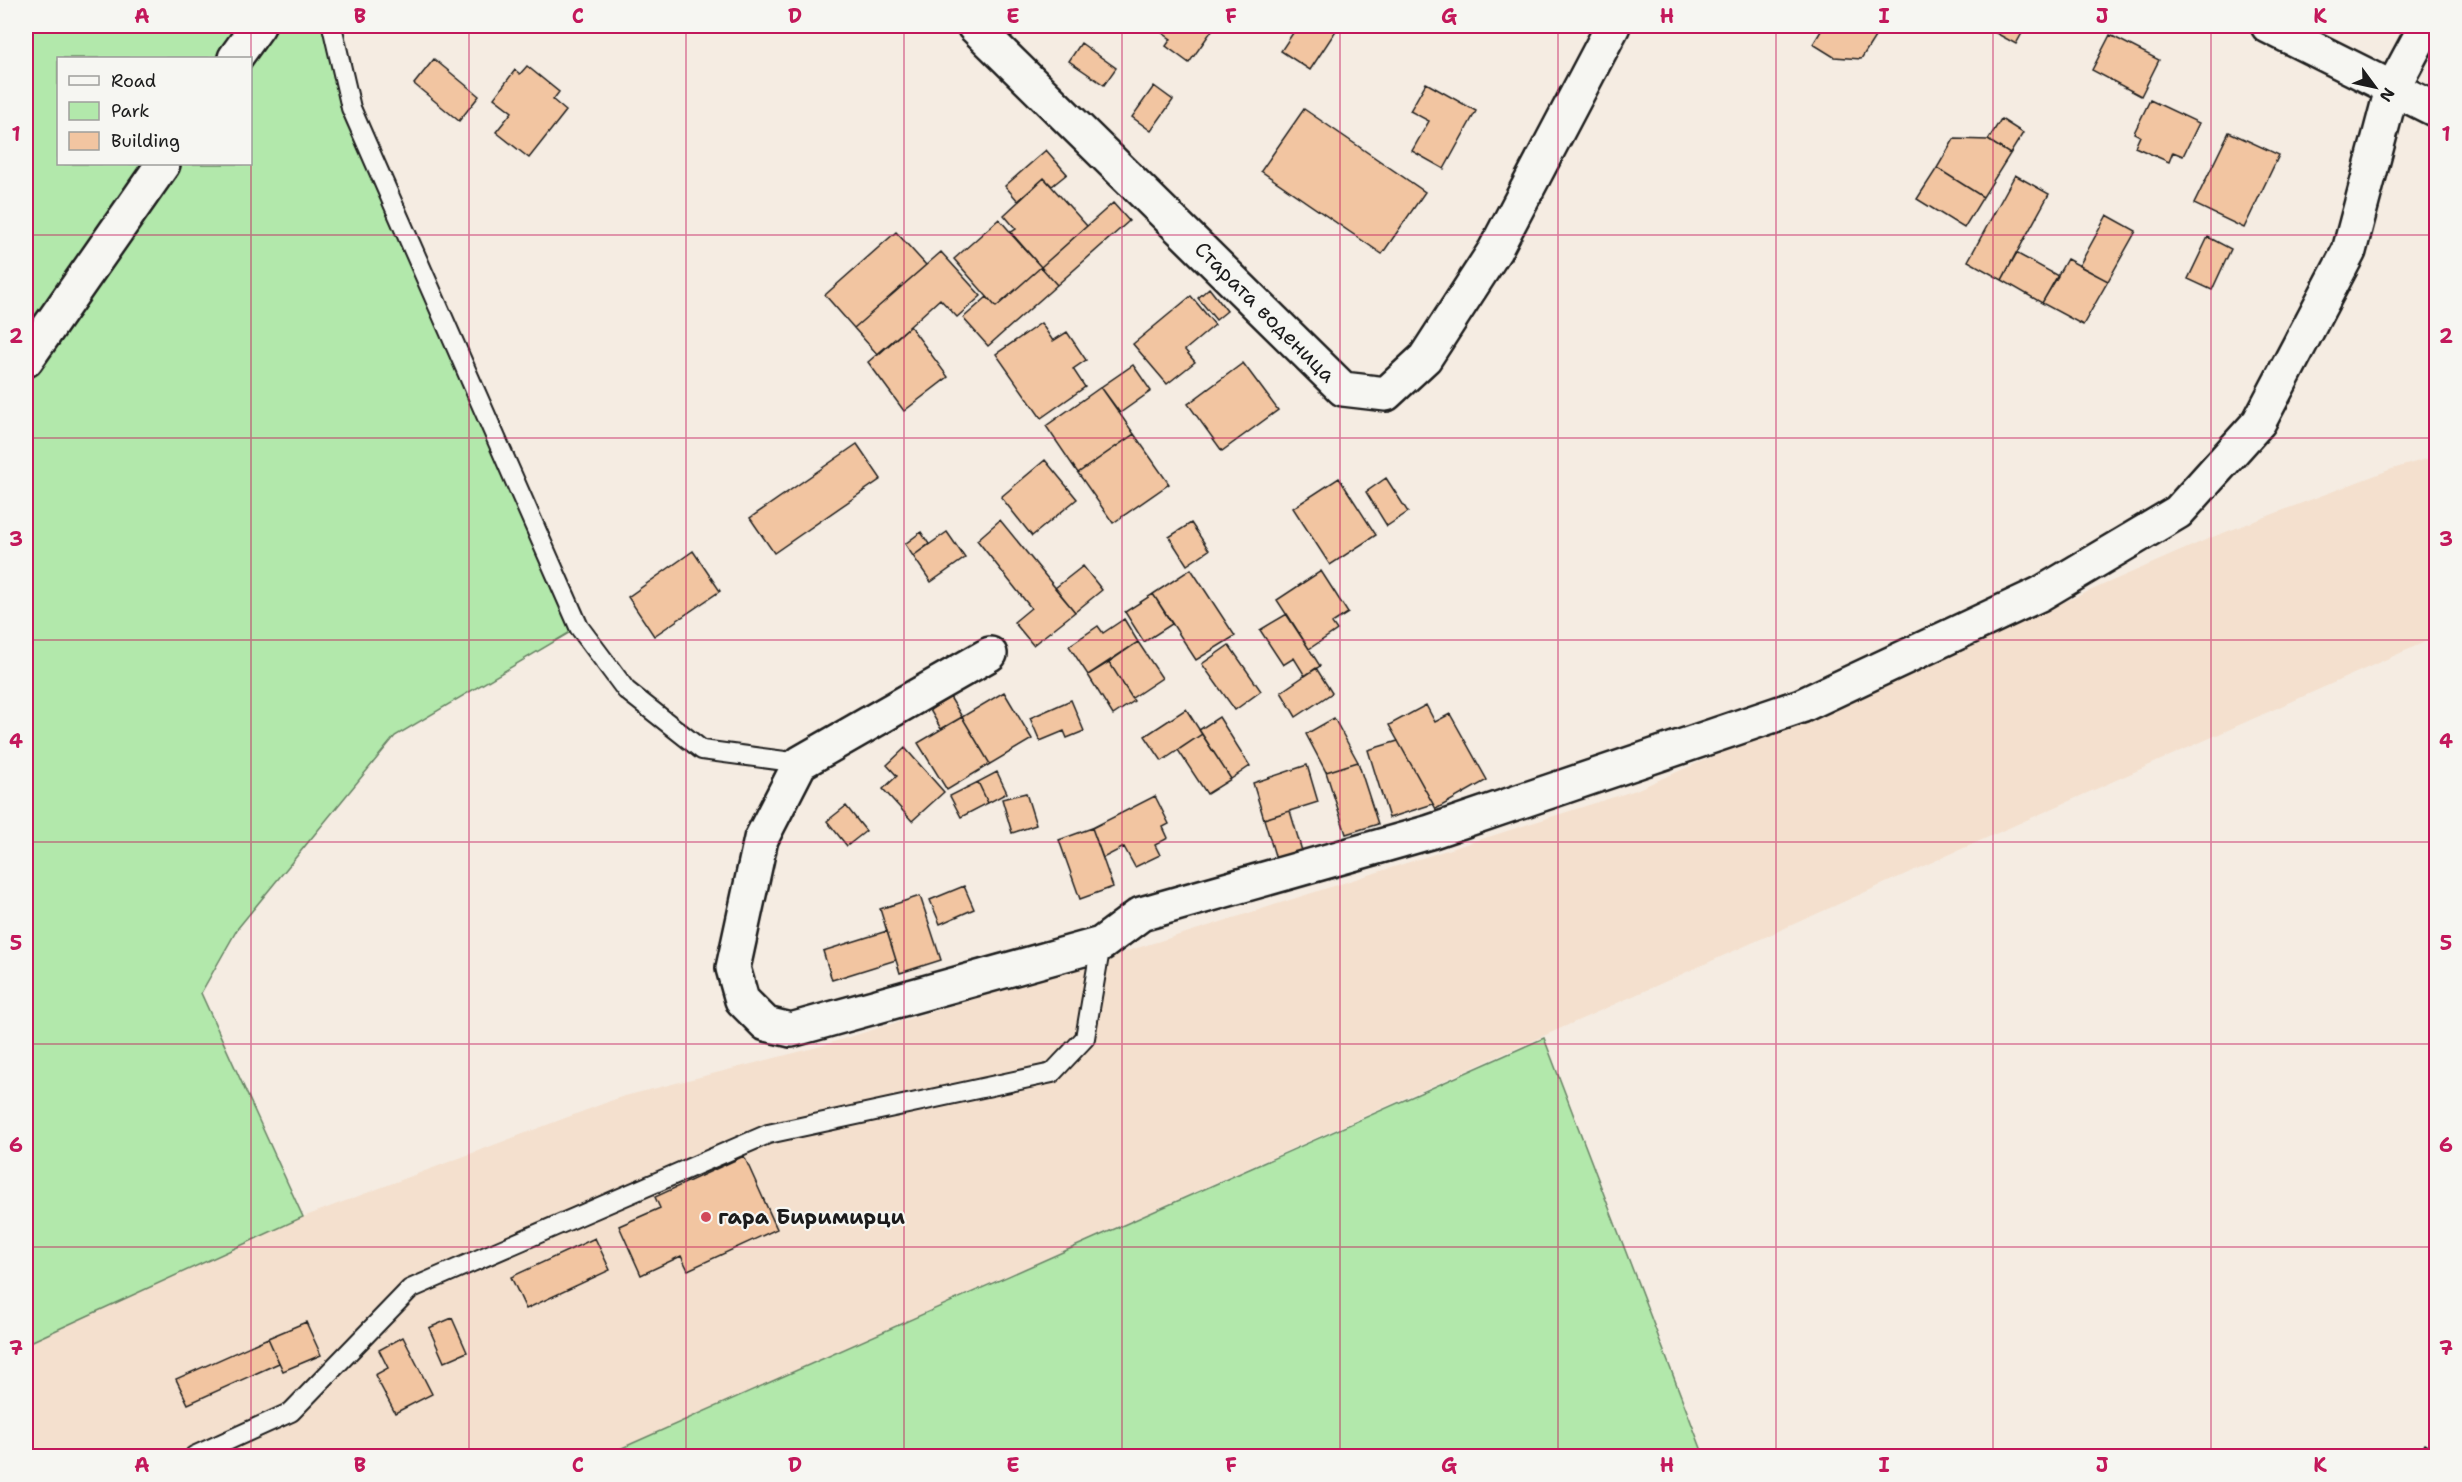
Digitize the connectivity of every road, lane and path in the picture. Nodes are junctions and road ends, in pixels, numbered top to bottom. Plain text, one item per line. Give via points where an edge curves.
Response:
1 (258, 26) edge
2 (332, 26) edge
3 (974, 26) edge
4 (1613, 26) edge
5 (2268, 26) edge
6 (2426, 26) edge
7 (236, 57) edge
8 (2392, 89) junction
9 (2436, 110) edge
10 (162, 165) edge
11 (26, 360) edge
12 (990, 654) dead end
13 (800, 763) junction
14 (1101, 944) junction
15 (194, 1456) edge

1 - 7 street
2 - 13 lane via 351,108 579,627 626,690 702,750
3 - 4 street, Старата воденица via 1343,389 1386,394 1425,358 1495,250
5 - 8 street
6 - 8 street
8 - 9 street
8 - 14 street via 2349,251 2259,422 2178,512 2040,594 1801,706 1430,832 1141,914
10 - 11 street
12 - 13 street
13 - 14 street via 760,839 733,968 742,1000 766,1024 791,1030
14 - 15 lane via 1084,1038 1052,1073 768,1134 410,1289 291,1412

